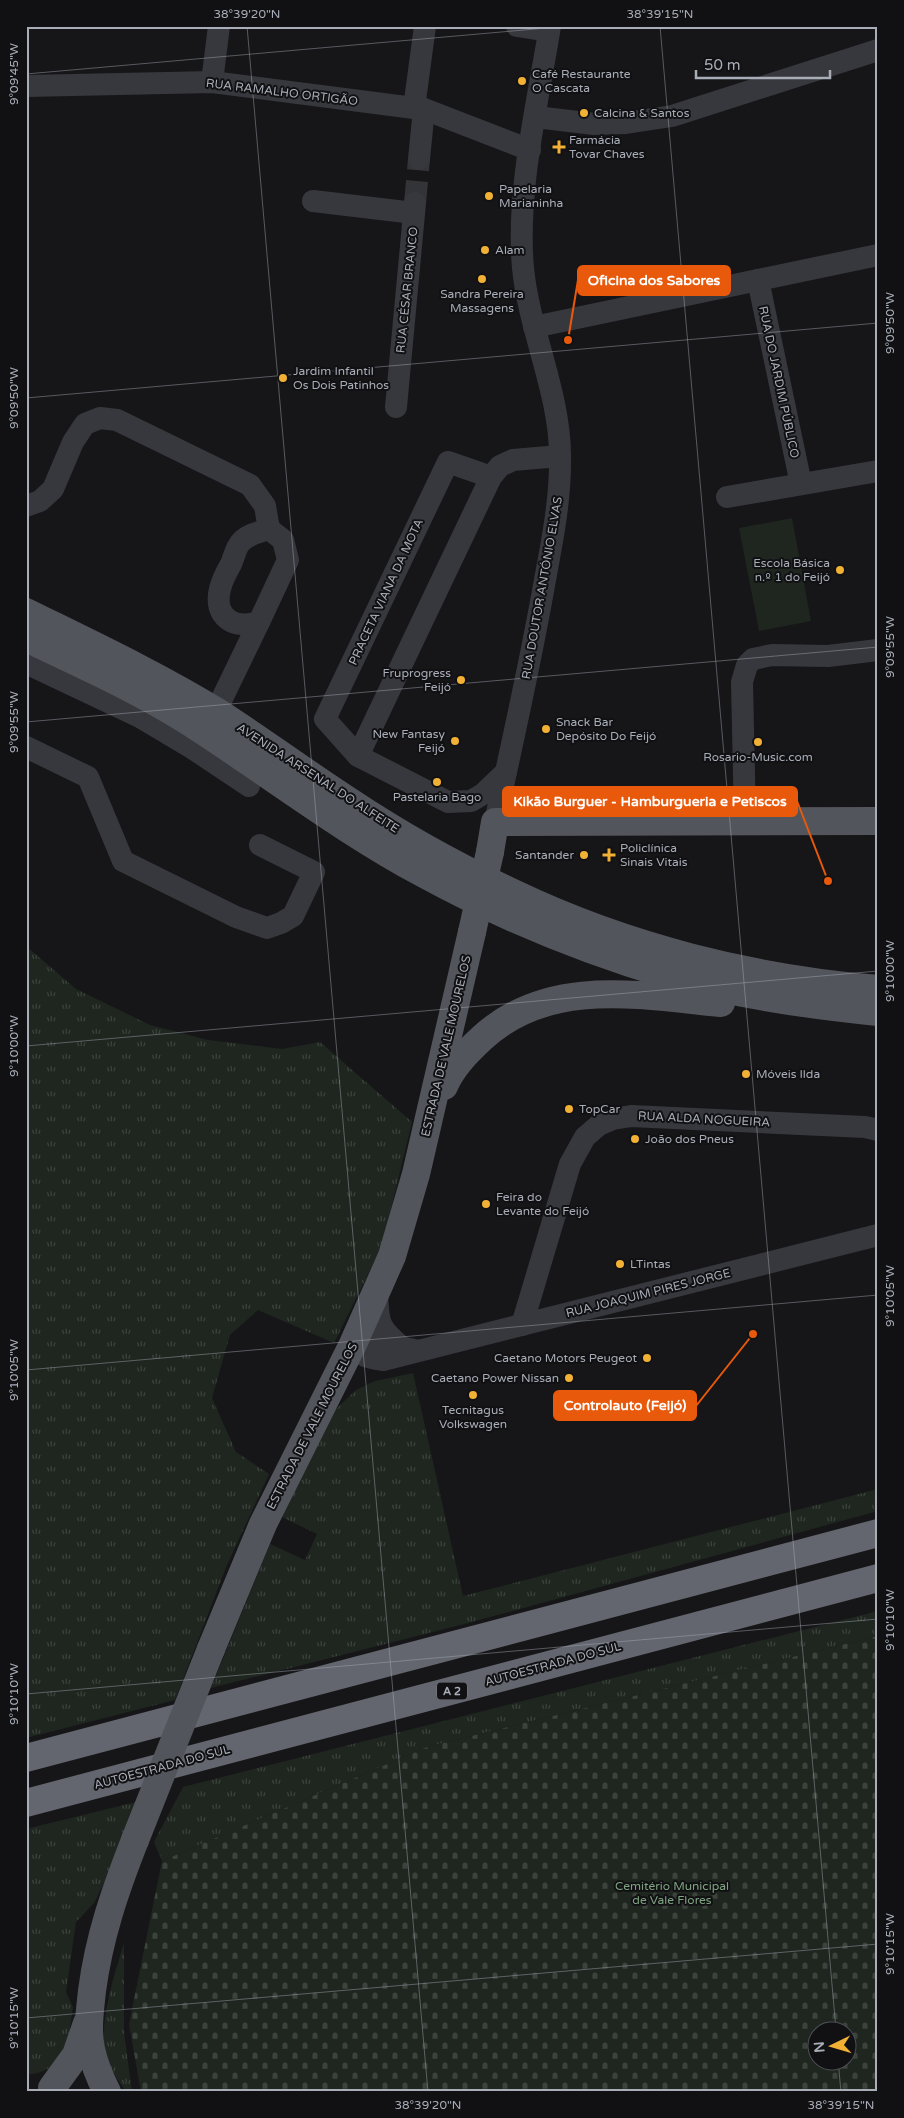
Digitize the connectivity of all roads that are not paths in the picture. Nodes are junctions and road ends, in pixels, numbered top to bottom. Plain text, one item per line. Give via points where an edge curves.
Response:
1 (219, 26) edge
2 (425, 26) edge
3 (517, 26) edge
4 (549, 29) edge
5 (878, 50) edge
6 (212, 82) junction
7 (26, 86) edge
8 (419, 108) junction
9 (536, 117) junction
10 (530, 150) junction
11 (419, 159) tunnel mouth
12 (313, 201) dead end
13 (878, 256) edge
14 (758, 280) junction
15 (534, 327) junction
16 (396, 407) dead end
17 (560, 456) junction
18 (878, 471) edge
19 (491, 477) junction
20 (801, 484) junction
21 (727, 497) dead end
22 (26, 506) edge
23 (269, 529) junction
24 (26, 612) edge
25 (259, 622) junction
26 (26, 638) edge
27 (878, 650) edge
28 (26, 663) edge
29 (216, 711) junction
30 (26, 747) edge
31 (358, 756) junction
32 (506, 772) junction
33 (249, 786) dead end
34 (745, 821) junction
35 (878, 821) edge
36 (495, 822) junction
37 (260, 845) dead end
38 (878, 989) edge
39 (878, 1013) edge
40 (878, 1130) edge
41 (425, 1139) junction
42 (878, 1235) edge
43 (377, 1291) junction
44 (522, 1325) junction
45 (353, 1344) junction
46 (411, 1349) junction
47 (383, 1360) junction
48 (326, 1397) junction
49 (878, 1533) edge
50 (878, 1578) edge
51 (26, 1758) edge
52 (26, 1803) edge
53 (89, 2017) junction
54 (49, 2090) edge
55 (100, 2092) edge
56 (107, 2092) edge

1 - 6 street
2 - 8 street
3 - 4 street
4 - 9 street, RUA DOUTOR ANTÓNIO ELVAS
5 - 9 street via 672,116 626,124
6 - 7 street, RUA RAMALHO ORTIGÃO
6 - 8 street, RUA RAMALHO ORTIGÃO
8 - 10 street, RUA RAMALHO ORTIGÃO
8 - 11 street
9 - 10 street, RUA DOUTOR ANTÓNIO ELVAS
10 - 15 street, RUA DOUTOR ANTÓNIO ELVAS via 522,240 523,269
12 - 16 street, RUA CÉSAR BRANCO via 415,208
13 - 14 street
14 - 15 street
14 - 20 street, RUA DO JARDIM PÚBLICO
15 - 17 street, RUA DOUTOR ANTÓNIO ELVAS via 559,432
17 - 19 street via 513,460 500,466
17 - 32 street, RUA DOUTOR ANTÓNIO ELVAS via 557,513 532,654
18 - 20 street
19 - 31 street
19 - 31 street, PRACETA VIANA DA MOTA via 448,462 325,719
20 - 21 street
22 - 23 street via 40,501 53,489 73,442 86,424 100,418 117,420 250,485 265,506
23 - 25 street via 283,540 288,560
23 - 25 street via 240,542 220,589 219,603 223,616 235,624 246,626
24 - 29 main road, AVENIDA ARSENAL DO ALFEITE via 138,667
25 - 29 street
26 - 39 main road, AVENIDA ARSENAL DO ALFEITE via 164,707 357,835 424,874 516,919 598,951 684,979
27 - 34 street via 828,656 772,655 747,665 742,682
28 - 33 street via 140,717
29 - 38 main road, AVENIDA ARSENAL DO ALFEITE via 381,822 488,881 544,907 630,939 705,960 792,978
30 - 37 street via 88,777 123,861 236,917 267,928 293,916 314,872
31 - 32 street, PRACETA VIANA DA MOTA via 448,802 471,801
32 - 36 street, RUA DOUTOR ANTÓNIO ELVAS
34 - 35 main road
34 - 36 main road
36 - 41 main road, ESTRADA DE VALE MOURELOS, bridge
39 - 41 main road via 830,1012 616,993 553,1000 526,1009 499,1024 465,1054 446,1080
40 - 44 street, RUA ALDA NOGUEIRA via 631,1116 599,1125 585,1137 570,1164
41 - 43 main road, ESTRADA DE VALE MOURELOS via 399,1238
42 - 44 street, RUA JOAQUIM PIRES JORGE
43 - 45 main road, ESTRADA DE VALE MOURELOS
43 - 46 street via 378,1317 384,1331
44 - 46 street, RUA JOAQUIM PIRES JORGE
45 - 46 street, RUA JOAQUIM PIRES JORGE via 363,1340
45 - 47 street, RUA JOAQUIM PIRES JORGE via 358,1353
45 - 48 main road, ESTRADA DE VALE MOURELOS
46 - 47 street, RUA JOAQUIM PIRES JORGE
47 - 48 street, RUA JOAQUIM PIRES JORGE via 353,1374
48 - 53 main road, ESTRADA DE VALE MOURELOS, bridge via 250,1554 135,1840 102,1933
49 - 51 highway
50 - 52 highway, AUTOESTRADA DO SUL / A 2
53 - 54 main road, ESTRADA DE VALE MOURELOS via 76,2055
53 - 56 main road, ESTRADA DE VALE MOURELOS via 91,2048
54 - 55 main road, ESTRADA DE VALE MOURELOS via 80,2084

